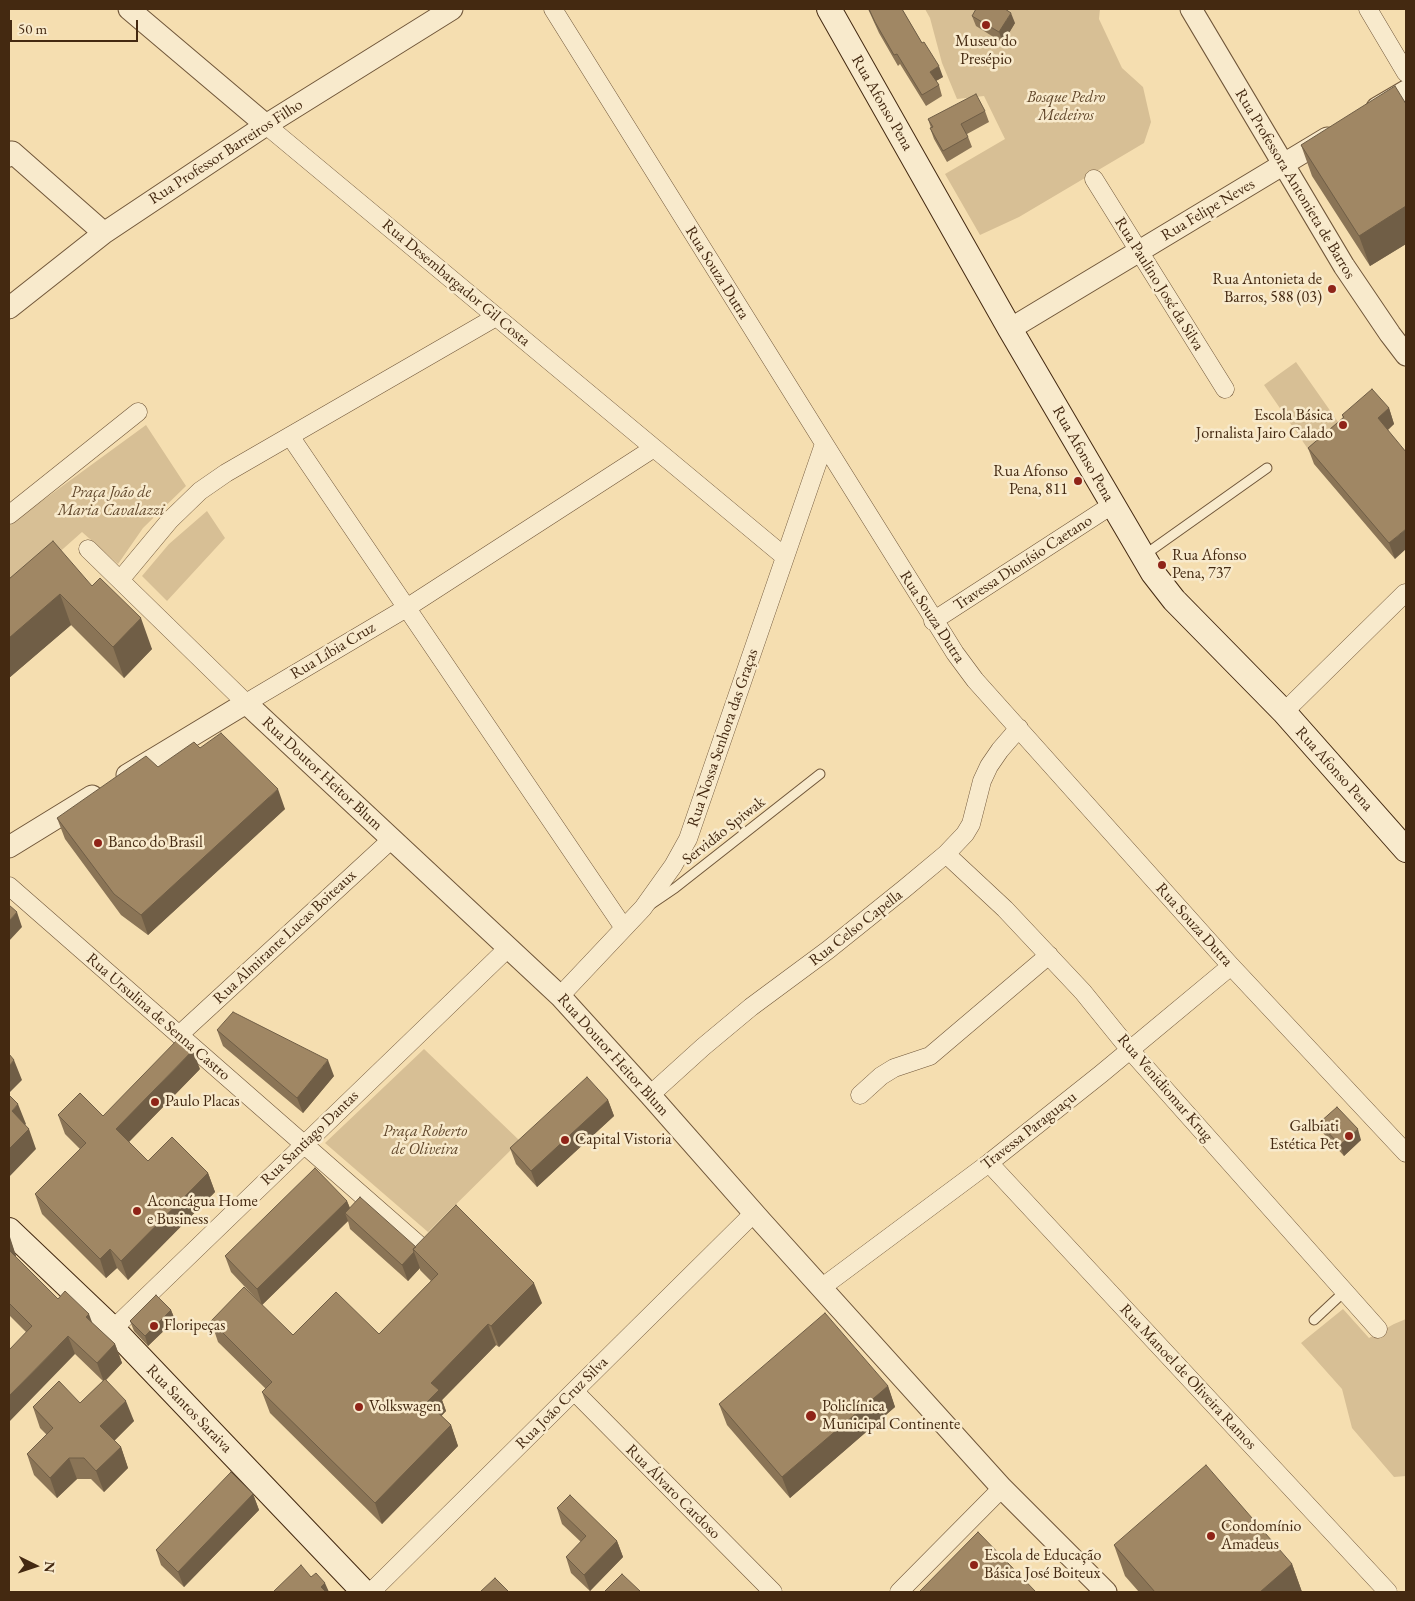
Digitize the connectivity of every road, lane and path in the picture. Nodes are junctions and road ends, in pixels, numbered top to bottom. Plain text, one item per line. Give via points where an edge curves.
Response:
1 (129, 9) edge
2 (452, 9) edge
3 (553, 9) edge
4 (829, 9) edge
5 (1191, 9) edge
6 (1368, 9) edge
7 (1406, 73) edge
8 (1406, 91) edge
9 (266, 125) junction
10 (10, 152) edge
11 (1283, 165) junction
12 (1094, 178) dead end
13 (104, 232) junction
14 (1139, 251) junction
15 (9, 308) edge
16 (496, 317) junction
17 (1010, 328) junction
18 (1406, 355) edge
19 (1225, 389) dead end
20 (138, 412) dead end
21 (290, 436) junction
22 (824, 444) junction
23 (654, 448) junction
24 (1267, 468) dead end
25 (1112, 505) junction
26 (9, 515) edge
27 (88, 549) dead end
28 (1143, 556) junction
29 (785, 557) junction
30 (120, 580) junction
31 (1405, 593) edge
32 (408, 607) junction
33 (933, 621) junction
34 (246, 703) junction
35 (1284, 712) junction
36 (1019, 728) junction
37 (820, 774) dead end
38 (392, 839) junction
39 (9, 848) edge
40 (1406, 850) edge
41 (946, 854) junction
42 (9, 886) edge
43 (643, 908) junction
44 (624, 928) junction
45 (508, 948) junction
46 (1049, 955) junction
47 (1231, 966) junction
48 (560, 996) junction
49 (179, 1035) junction
50 (1130, 1050) junction
51 (650, 1095) junction
52 (860, 1095) dead end
53 (304, 1144) junction
54 (1406, 1153) edge
55 (989, 1163) junction
56 (754, 1213) junction
57 (9, 1230) edge
58 (420, 1246) edge
59 (821, 1288) junction
60 (1345, 1291) junction
61 (1314, 1320) dead end
62 (113, 1329) junction
63 (1378, 1329) dead end
64 (574, 1391) junction
65 (1002, 1488) junction
66 (364, 1592) edge
67 (371, 1592) edge
68 (773, 1592) edge
69 (899, 1592) edge
70 (1106, 1592) edge
71 (1388, 1592) edge

1 - 9 street, Rua Desembargador Gil Costa
2 - 9 street, Rua Professor Barreiros Filho
3 - 22 street, Rua Souza Dutra
4 - 17 main road, Rua Afonso Pena
5 - 11 street, Rua Professora Antonieta de Barros
6 - 7 street
8 - 11 street, Rua Felipe Neves
9 - 13 street, Rua Professor Barreiros Filho
9 - 16 street, Rua Desembargador Gil Costa
10 - 13 street
11 - 14 street, Rua Felipe Neves
11 - 18 street, Rua Professora Antonieta de Barros via 1362,295
12 - 14 street, Rua Paulino José da Silva
13 - 15 street, Rua Professor Barreiros Filho
14 - 17 street, Rua Felipe Neves
14 - 19 street, Rua Paulino José da Silva
16 - 21 street
16 - 23 street, Rua Desembargador Gil Costa
17 - 25 main road, Rua Afonso Pena
20 - 26 street
21 - 30 street via 200,491 170,520
21 - 32 street
22 - 29 street, Rua Nossa Senhora das Graças
22 - 33 street, Rua Souza Dutra
23 - 29 street, Rua Desembargador Gil Costa
23 - 32 street, Rua Líbia Cruz
24 - 28 lane
25 - 28 main road, Rua Afonso Pena
25 - 33 street, Travessa Dionísio Caetano
27 - 30 street, Rua Doutor Heitor Blum
28 - 35 main road, Rua Afonso Pena via 1174,600
29 - 43 street, Rua Nossa Senhora das Graças via 688,839
30 - 34 street, Rua Doutor Heitor Blum
31 - 35 street
32 - 34 street, Rua Líbia Cruz
32 - 44 street
33 - 36 street, Rua Souza Dutra via 975,680
34 - 38 street, Rua Doutor Heitor Blum
34 - 39 street, Rua Líbia Cruz
35 - 40 main road, Rua Afonso Pena
36 - 41 street, Rua Celso Capella via 989,766 971,824
36 - 47 street, Rua Souza Dutra
37 - 43 lane, Servidão Spiwak via 676,888
38 - 45 street, Rua Doutor Heitor Blum
38 - 49 street, Rua Almirante Lucas Boiteaux
41 - 46 street, Rua Venidiomar Krug
41 - 51 street, Rua Celso Capella via 751,1007
42 - 49 street, Rua Ursulina de Senna Castro
43 - 44 street, Rua Nossa Senhora das Graças
44 - 48 street, Rua Nossa Senhora das Graças
45 - 48 street, Rua Doutor Heitor Blum
45 - 53 street, Rua Santiago Dantas
46 - 50 street, Rua Venidiomar Krug
46 - 52 street via 936,1052 894,1068
47 - 50 street, Travessa Paraguaçu
47 - 54 street, Rua Souza Dutra
48 - 51 street, Rua Doutor Heitor Blum
49 - 53 street, Rua Ursulina de Senna Castro
50 - 55 street, Travessa Paraguaçu
50 - 60 street, Rua Venidiomar Krug
51 - 56 street, Rua Doutor Heitor Blum
53 - 58 street, Rua Ursulina de Senna Castro
53 - 62 street, Rua Santiago Dantas
55 - 59 street, Travessa Paraguaçu
55 - 71 street, Rua Manoel de Oliveira Ramos
56 - 59 street, Rua Doutor Heitor Blum
56 - 64 street, Rua João Cruz Silva
57 - 62 main road, Rua Santos Saraiva
59 - 65 street, Rua Doutor Heitor Blum
60 - 61 lane
60 - 63 street, Rua Venidiomar Krug
62 - 66 main road, Rua Santos Saraiva
64 - 67 street, Rua João Cruz Silva
64 - 68 street, Rua Álvaro Cardoso
65 - 69 street
65 - 70 street, Rua Doutor Heitor Blum

